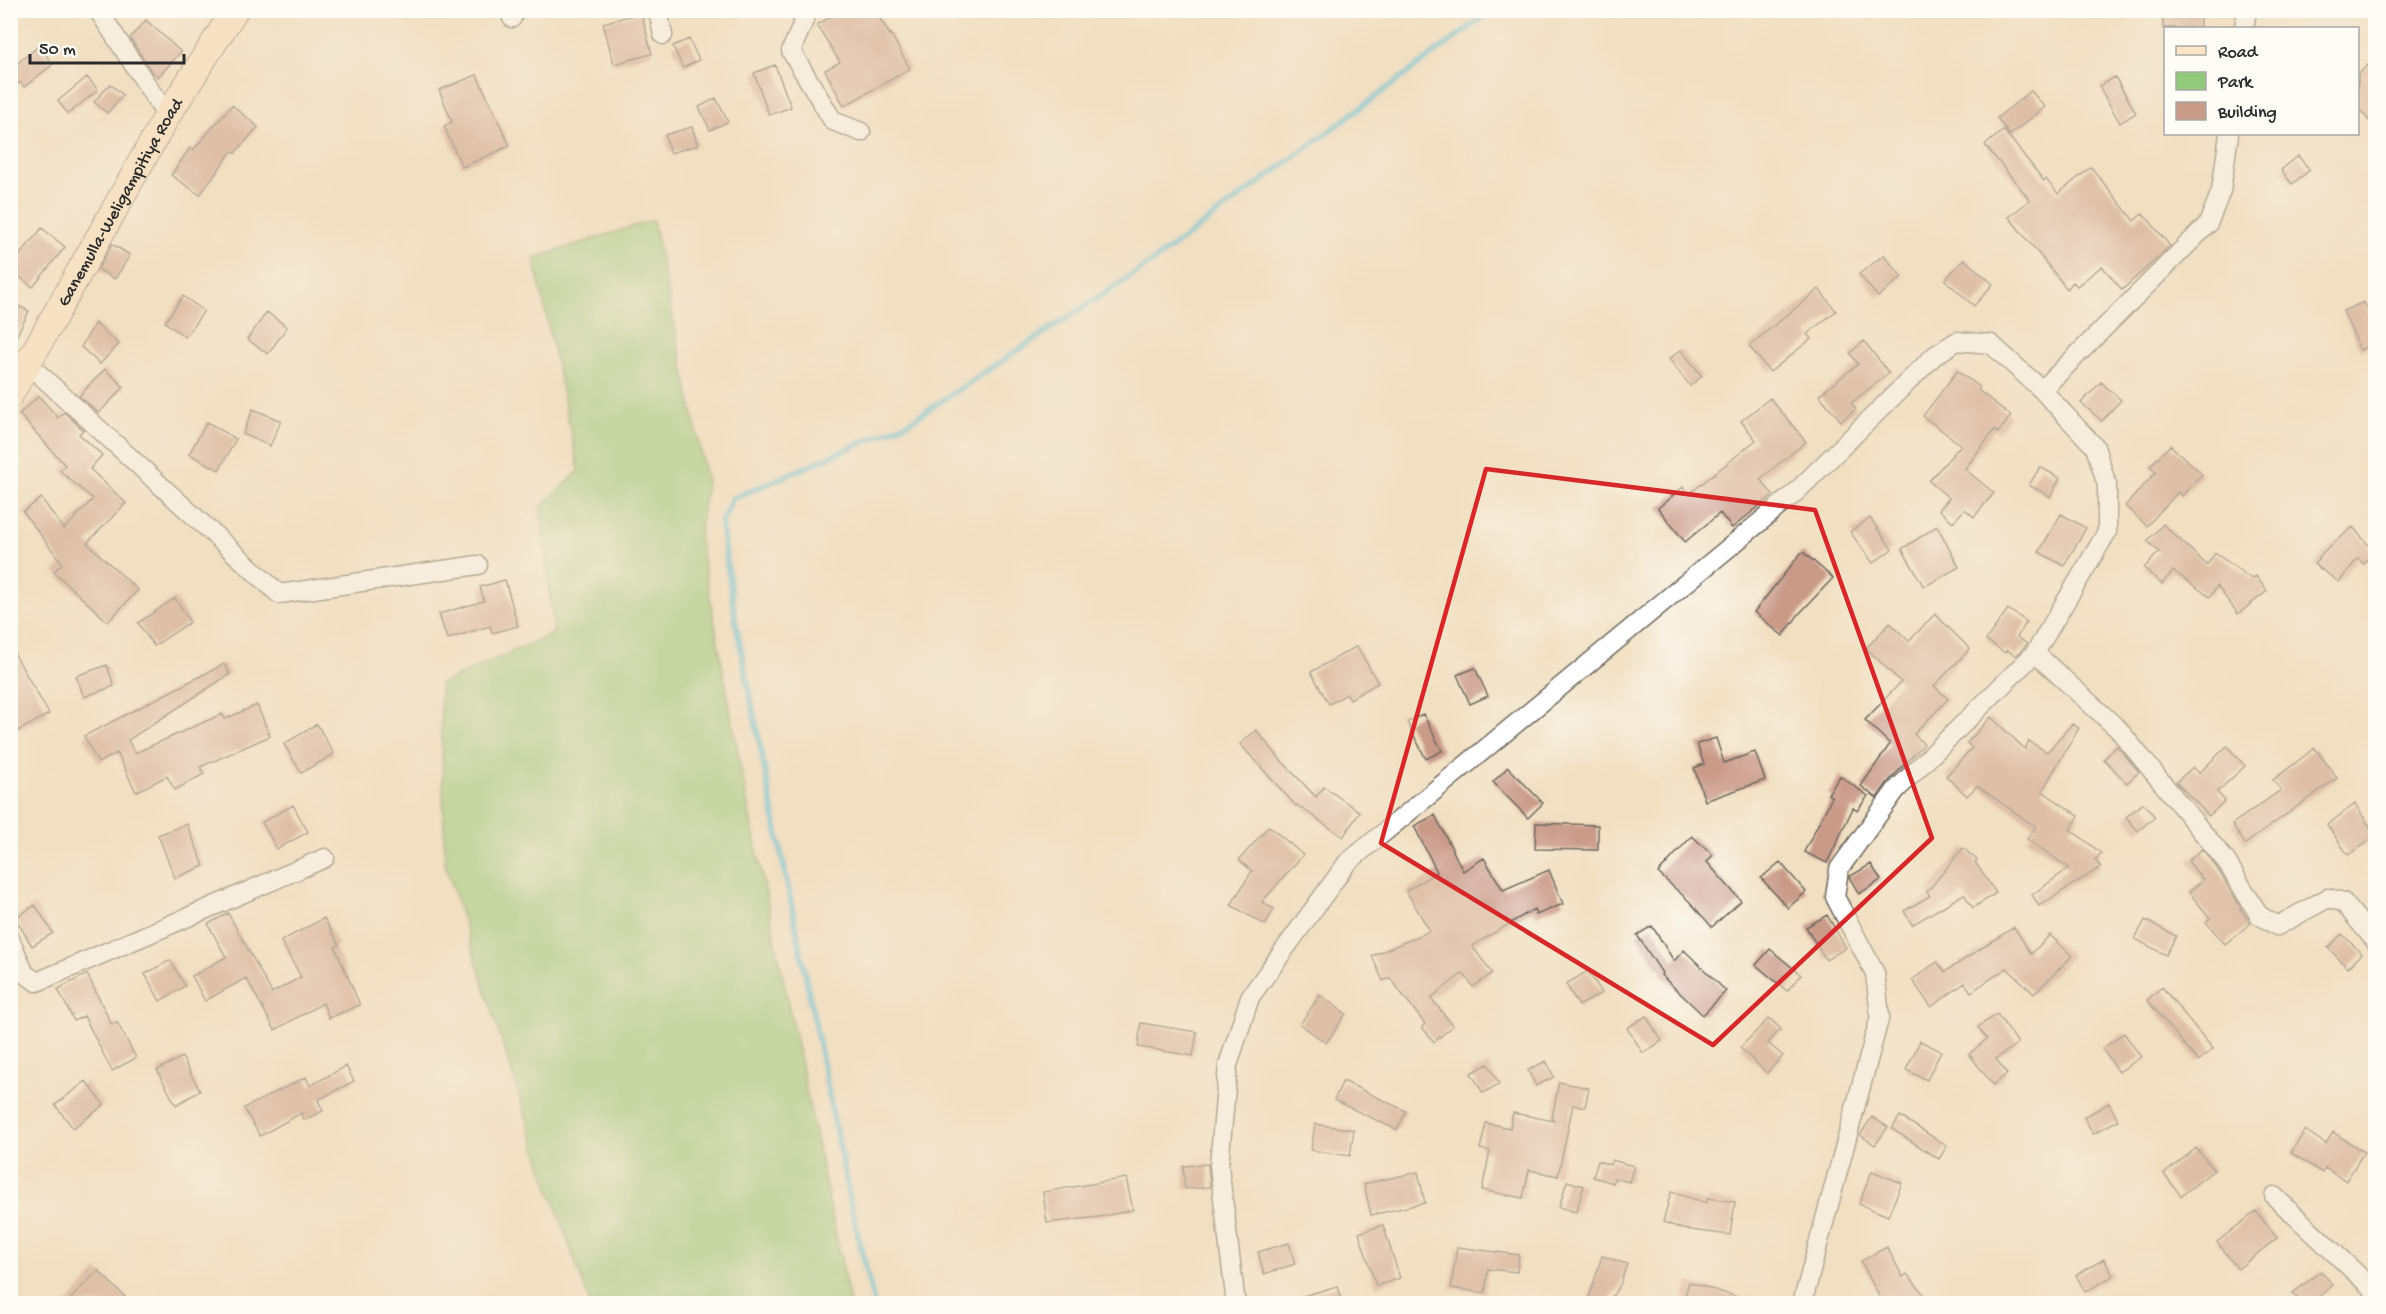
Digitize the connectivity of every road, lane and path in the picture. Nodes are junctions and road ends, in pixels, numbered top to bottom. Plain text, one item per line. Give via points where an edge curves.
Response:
1 (98, 10) edge
2 (235, 10) edge
3 (658, 10) edge
4 (802, 10) edge
5 (2247, 10) edge
6 (2244, 27) edge
7 (663, 35) dead end
8 (167, 116) junction
9 (861, 132) dead end
10 (2229, 135) edge
11 (27, 363) junction
12 (2042, 390) junction
13 (10, 395) edge
14 (478, 565) dead end
15 (2035, 653) junction
16 (325, 858) dead end
17 (10, 939) edge
18 (2376, 942) edge
19 (2274, 1196) dead end
20 (2376, 1292) edge
21 (1236, 1304) edge
22 (1802, 1304) edge

1 - 8 street
2 - 8 street, Ganemulla-Weligampitiya Road
3 - 7 street
4 - 9 street via 806,18 791,51 833,121
5 - 6 street
8 - 11 street, Ganemulla-Weligampitiya Road
10 - 12 street via 2221,191 2208,224
11 - 13 street, Ganemulla-Weligampitiya Road
11 - 14 street via 279,594
12 - 15 street via 2096,447 2107,485 2107,532
12 - 21 street via 1991,344 1957,341 1934,356 1795,493 1347,863 1250,997 1228,1065 1219,1166
15 - 18 street via 2118,729 2226,861 2259,915 2277,926 2328,898 2343,902
15 - 22 street via 1896,790 1839,869 1835,897 1875,973 1880,1016
16 - 17 street via 37,982 25,974
19 - 20 street

